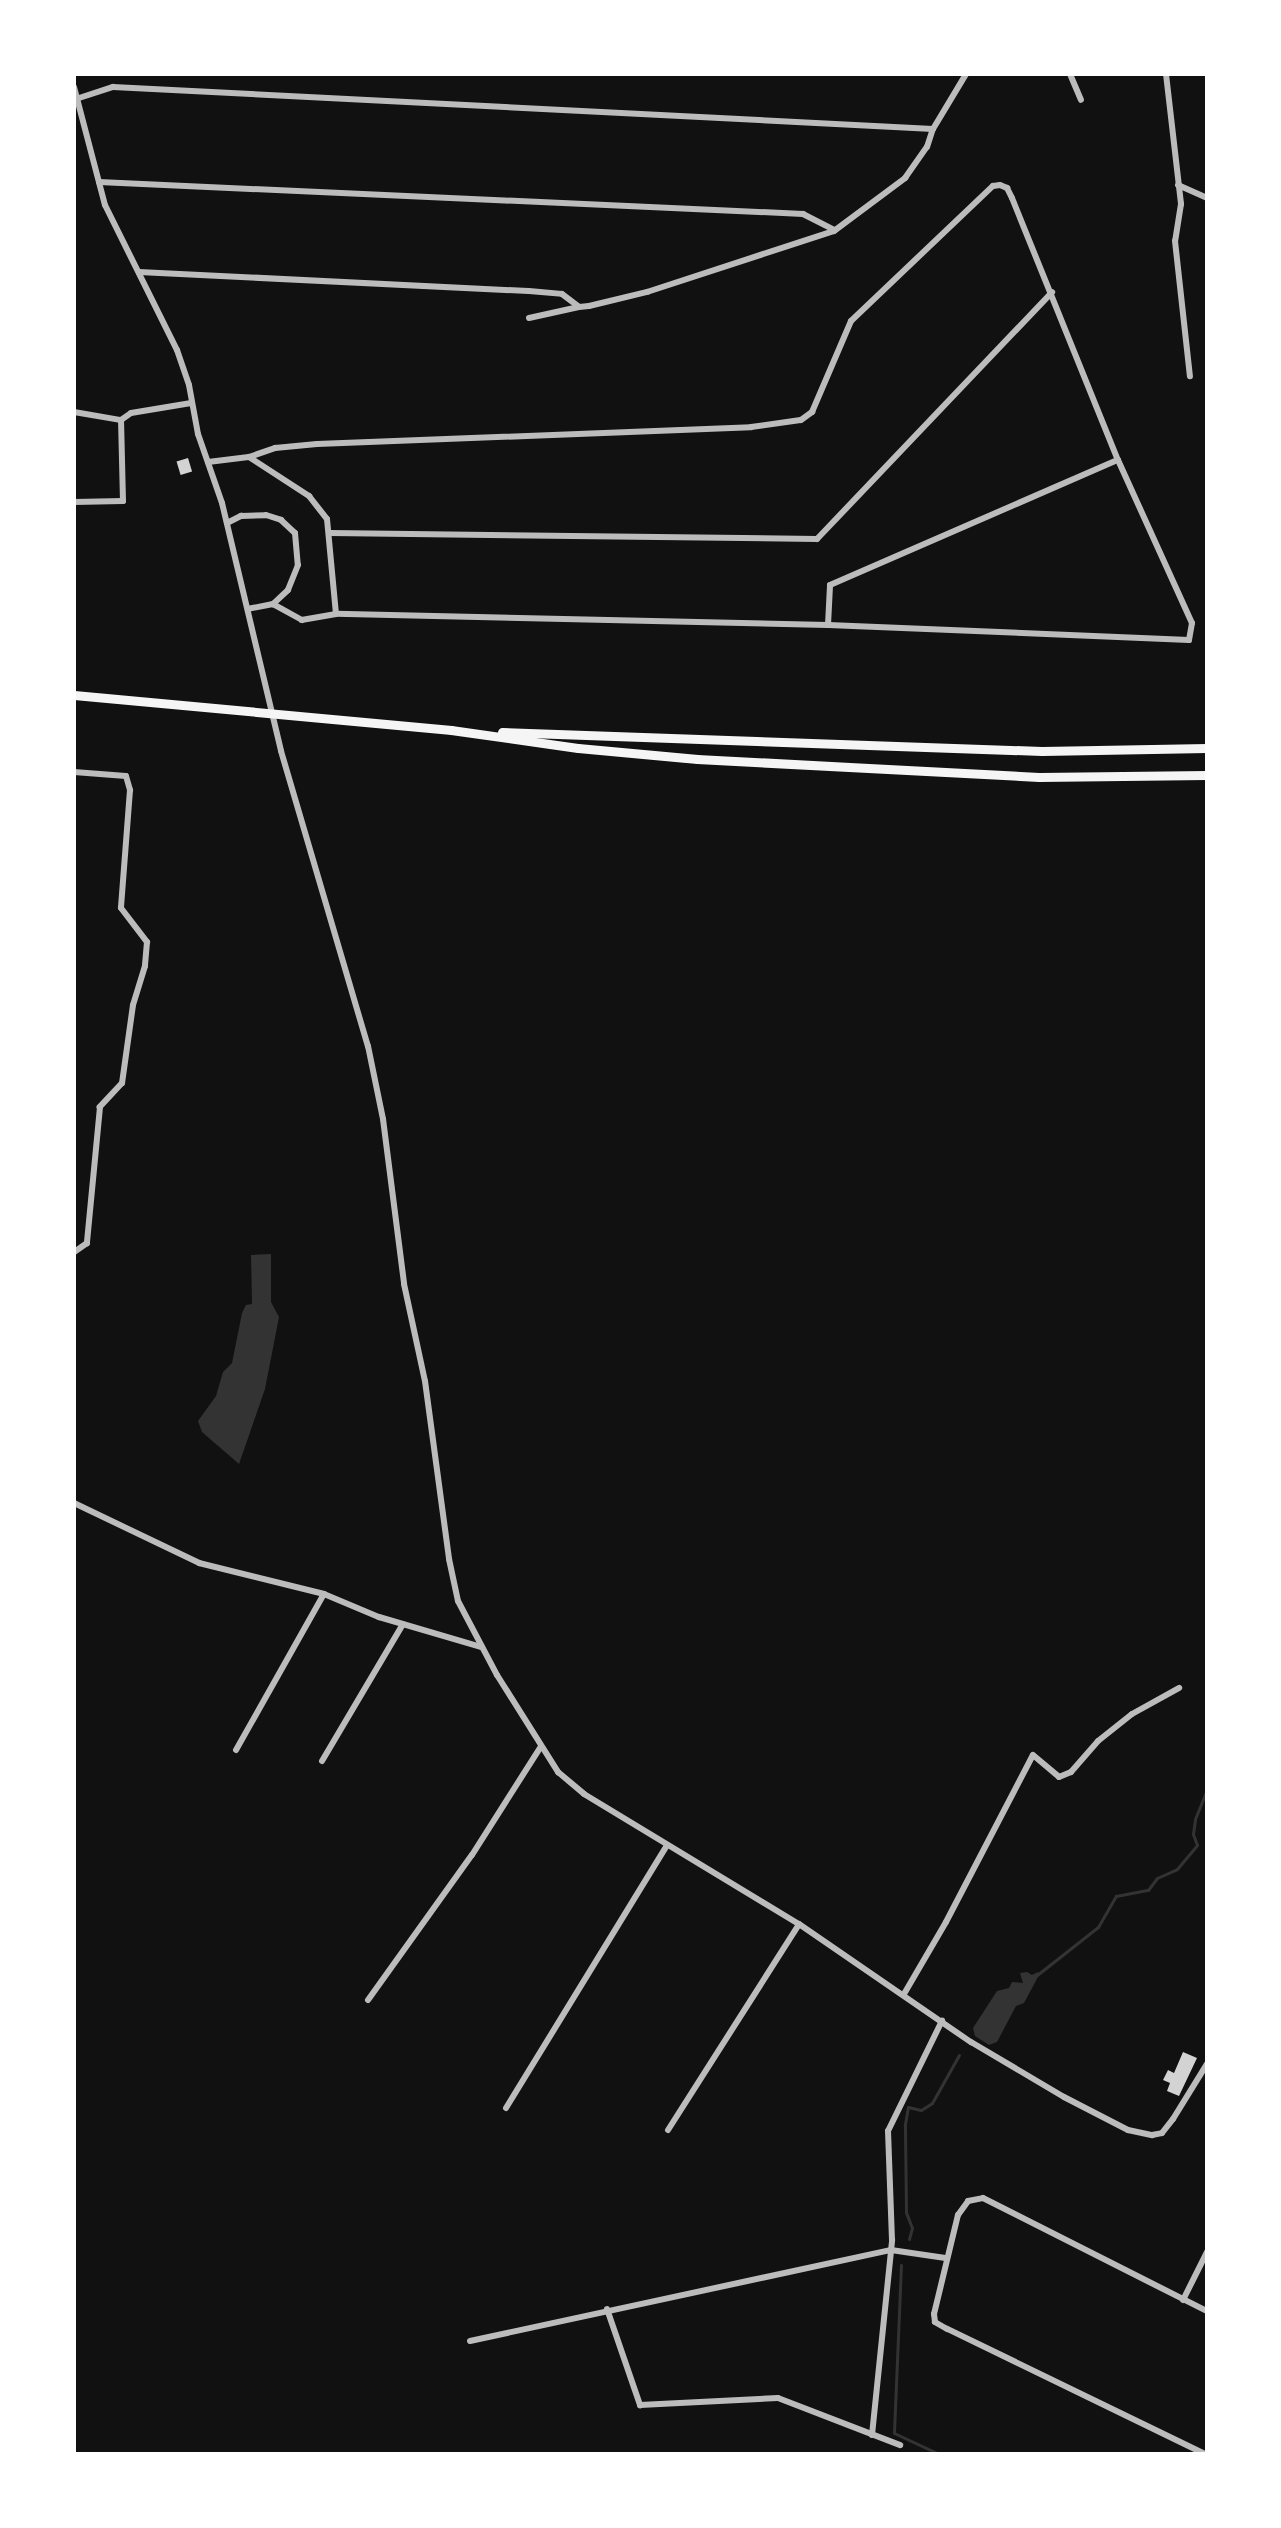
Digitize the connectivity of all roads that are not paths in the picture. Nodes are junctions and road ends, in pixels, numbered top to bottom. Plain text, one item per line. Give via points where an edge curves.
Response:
1 (966, 74) edge
2 (1070, 74) edge
3 (1166, 74) edge
4 (74, 87) edge
5 (76, 99) junction
6 (1081, 100) dead end
7 (933, 129) junction
8 (99, 182) junction
9 (1178, 185) junction
10 (1207, 198) edge
11 (834, 231) junction
12 (139, 272) junction
13 (1052, 292) junction
14 (579, 307) junction
15 (529, 318) dead end
16 (1190, 376) dead end
17 (191, 403) junction
18 (74, 412) edge
19 (121, 420) junction
20 (249, 457) junction
21 (1118, 460) junction
22 (208, 462) junction
23 (74, 502) edge
24 (227, 523) junction
25 (330, 533) junction
26 (273, 604) junction
27 (248, 609) junction
28 (336, 614) junction
29 (828, 625) junction
30 (74, 695) edge
31 (271, 713) junction
32 (451, 730) junction
33 (1207, 748) edge
34 (74, 772) edge
35 (1207, 775) edge
36 (74, 1252) edge
37 (74, 1503) edge
38 (324, 1594) junction
39 (403, 1624) junction
40 (481, 1647) junction
41 (1179, 1688) dead end
42 (540, 1748) junction
43 (236, 1750) dead end
44 (322, 1761) dead end
45 (667, 1845) junction
46 (799, 1924) junction
47 (904, 1994) junction
48 (368, 2000) dead end
49 (942, 2021) junction
50 (1207, 2064) edge
51 (506, 2108) dead end
52 (668, 2130) dead end
53 (891, 2250) junction
54 (1207, 2252) edge
55 (945, 2258) junction
56 (1183, 2300) junction
57 (607, 2309) junction
58 (1207, 2311) edge
59 (470, 2341) dead end
60 (872, 2435) junction
61 (900, 2445) dead end
62 (1205, 2454) edge

1 - 7 street
2 - 6 street
3 - 9 street
4 - 5 street
5 - 7 street via 113,87
5 - 8 street
7 - 11 street via 905,178
8 - 11 street via 803,214
8 - 12 street via 116,232
9 - 10 street
9 - 16 street via 1181,204 1175,241
11 - 14 street via 647,292
12 - 14 street via 562,294
12 - 17 street via 177,350
13 - 20 street via 1007,188 993,186 851,321 812,412 801,420 751,427 317,444
13 - 21 street
13 - 25 street via 817,539
14 - 15 street
17 - 19 street via 131,413
17 - 22 street
18 - 19 street
19 - 23 street via 123,501
20 - 22 street
20 - 25 street via 309,496 327,519
21 - 29 street via 830,585
21 - 29 street via 1192,623 1189,640
22 - 24 street
24 - 26 street via 241,516 266,515 295,533 298,565 288,590
24 - 27 street
25 - 28 street
26 - 27 street
26 - 28 street via 302,620
27 - 31 street
28 - 29 street
30 - 31 main road
31 - 32 main road
31 - 40 street via 373,1065 449,1559 458,1601
32 - 33 main road via 1042,751
32 - 35 main road via 578,748 880,771 1039,777
34 - 36 street via 126,776 130,790 121,908 147,942 122,1083 100,1107 87,1243
37 - 38 street via 199,1563
38 - 39 street
38 - 43 street
39 - 40 street
39 - 44 street
40 - 42 street
41 - 47 street via 1132,1714 1071,1772 1059,1777 1033,1755
42 - 45 street via 584,1794
42 - 48 street via 472,1855
45 - 46 street
45 - 51 street
46 - 47 street
46 - 52 street
47 - 49 street
49 - 50 street via 1062,2096 1143,2135 1162,2133
49 - 53 street via 888,2131
53 - 55 street
53 - 57 street
53 - 60 street
54 - 56 street
55 - 56 street via 958,2215 968,2201 983,2198
55 - 62 street via 935,2322
56 - 58 street
57 - 59 street
57 - 60 street via 640,2405 778,2398
60 - 61 street

